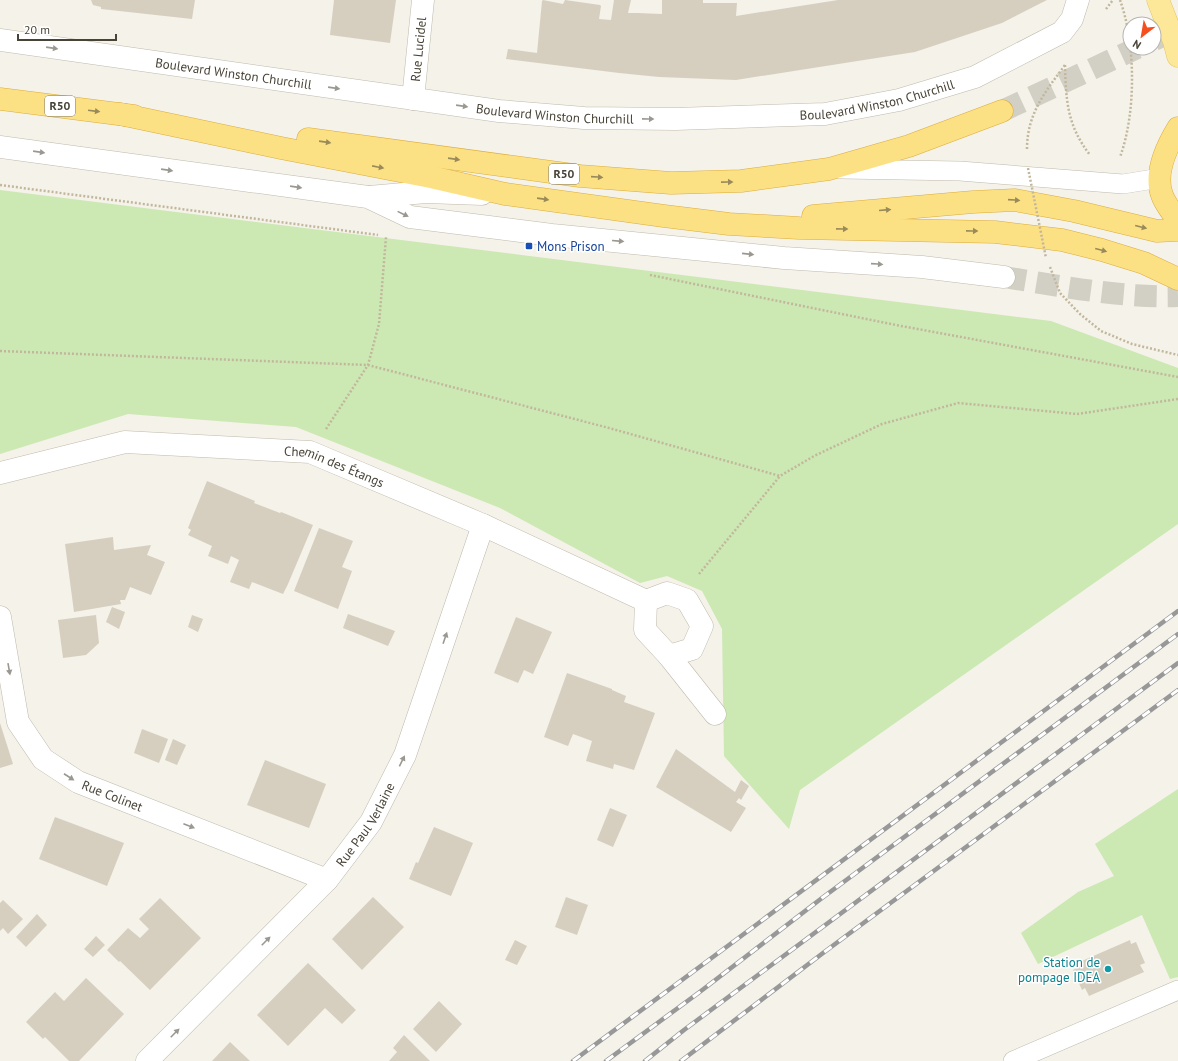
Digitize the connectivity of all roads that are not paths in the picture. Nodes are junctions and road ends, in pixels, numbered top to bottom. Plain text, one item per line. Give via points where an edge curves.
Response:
1 (423, 0) edge
2 (1078, 0) edge
3 (1158, 0) edge
4 (0, 40) edge
5 (1178, 56) edge
6 (0, 98) edge
7 (412, 99) junction
8 (1002, 111) tunnel mouth
9 (120, 114) junction
10 (1178, 128) edge
11 (0, 147) edge
12 (829, 169) junction
13 (1160, 178) junction
14 (505, 194) junction
15 (368, 197) junction
16 (664, 216) junction
17 (1178, 221) edge
18 (1178, 230) edge
19 (1004, 277) tunnel mouth
20 (1178, 279) edge
21 (0, 473) edge
22 (483, 525) junction
23 (646, 601) junction
24 (0, 617) edge
25 (669, 656) junction
26 (715, 714) dead end
27 (327, 880) junction
28 (1178, 990) edge
29 (147, 1061) edge
30 (1013, 1061) edge

1 - 7 street, Rue Lucidel
7 -> 2 street, Boulevard Winston Churchill via 499,111 584,118 676,119 825,114 899,100 975,77 1062,32 1072,19
3 - 5 main road
4 -> 7 street, Boulevard Winston Churchill
6 -> 9 highway, R50
8 - 12 highway, R50 via 910,146
9 -> 12 highway, R50 via 595,177 671,183 741,181
9 -> 14 highway
10 - 13 highway via 1163,156
11 -> 15 street
12 - 13 lane via 960,171 1123,184
13 - 17 highway via 1162,194
14 - 15 street via 426,192
14 -> 16 highway
15 -> 19 street via 410,217 560,236 784,258 922,267
16 -> 18 highway via 821,216 1015,200 1157,231
16 -> 20 highway via 729,224 995,232 1062,240 1144,263
21 - 22 street, Chemin des Étangs via 125,442 310,452
22 - 23 street, Chemin des Étangs
27 -> 22 street, Rue Paul Verlaine via 371,822 405,755
23 - 25 street via 645,630
23 - 25 street via 667,593 686,600 702,626 692,649
24 -> 27 street, Rue Colinet via 18,722 43,760 78,782
25 - 26 street
29 -> 27 street, Rue Paul Verlaine
28 - 30 lane

